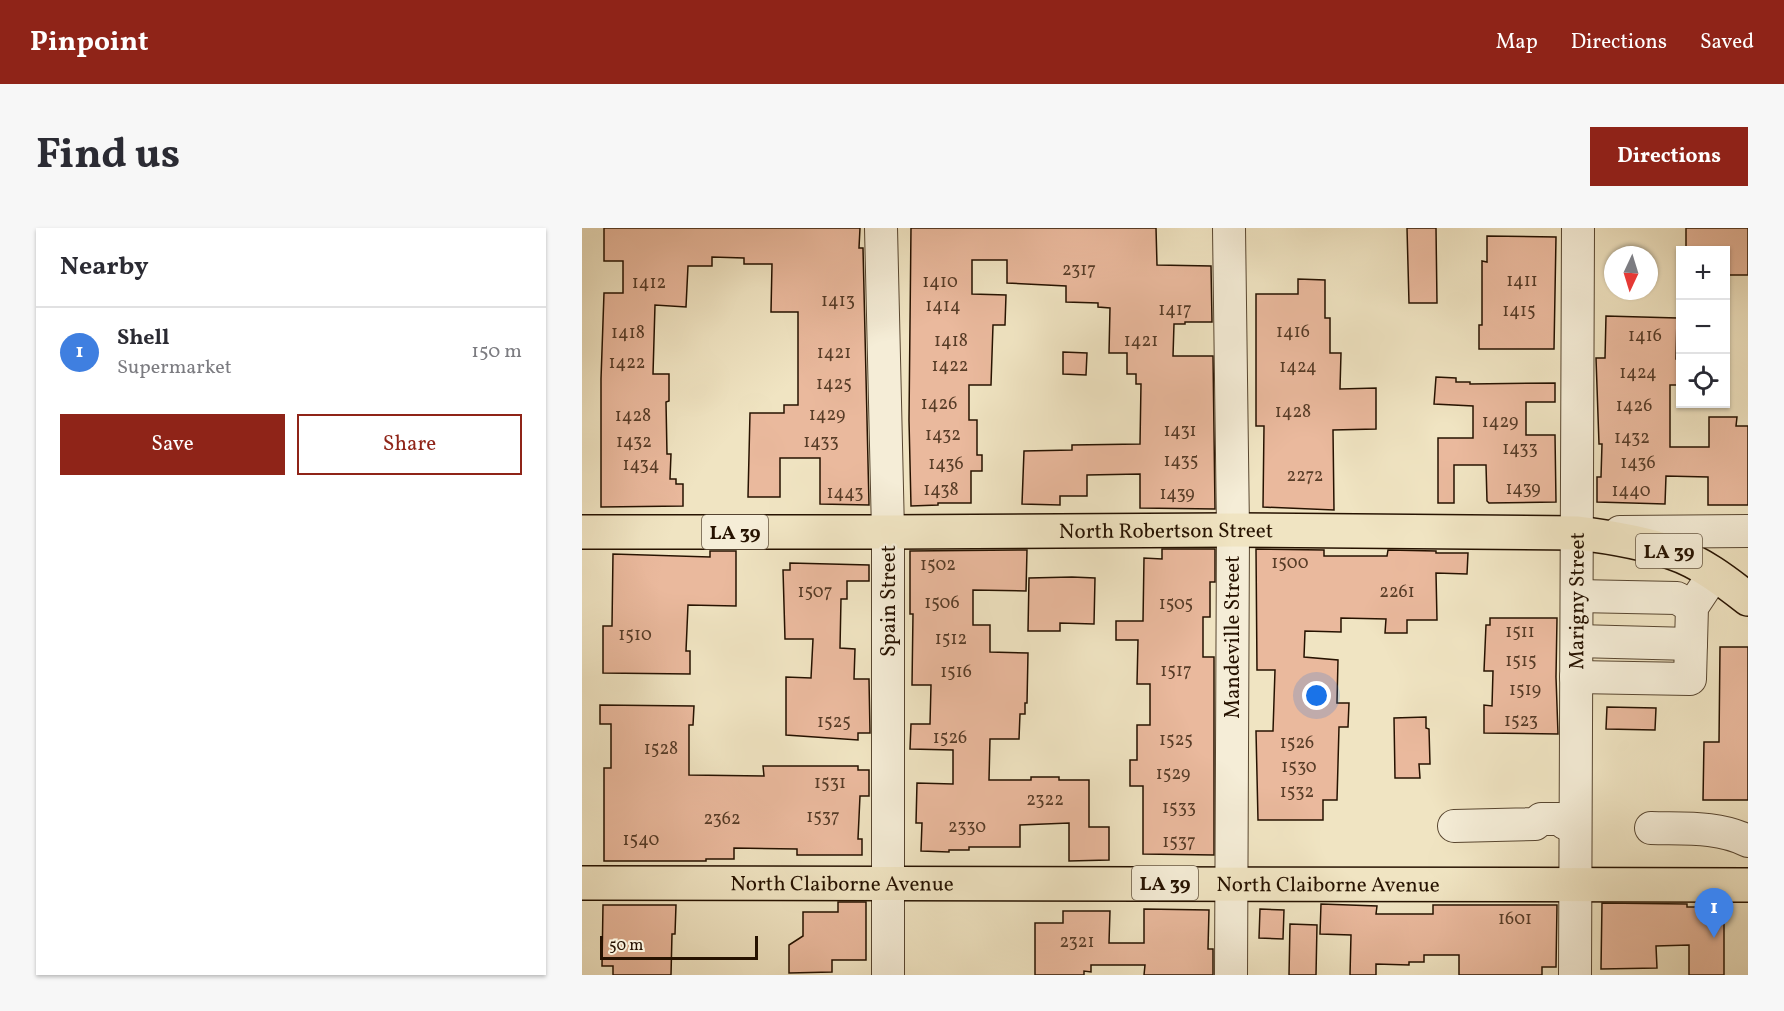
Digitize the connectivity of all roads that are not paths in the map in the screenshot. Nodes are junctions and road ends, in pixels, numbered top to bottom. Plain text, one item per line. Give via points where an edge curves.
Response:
1 (881, 228) edge
2 (1228, 228) edge
3 (1578, 228) edge
4 (1233, 530) junction
5 (1748, 531) edge
6 (582, 532) edge
7 (888, 532) junction
8 (1578, 533) junction
9 (1714, 574) junction
10 (1577, 596) junction
11 (1748, 599) edge
12 (1692, 607) junction
13 (1577, 641) junction
14 (1691, 644) junction
15 (1576, 676) junction
16 (1570, 824) junction
17 (1454, 826) dead end
18 (1651, 828) dead end
19 (1748, 841) edge
20 (582, 883) edge
21 (887, 883) junction
22 (1231, 884) junction
23 (1574, 885) junction
24 (1748, 885) edge
25 (888, 975) edge
26 (1231, 975) edge
27 (1575, 975) edge

1 - 7 street, Spain Street
2 - 4 street, Mandeville Street
3 - 8 street, Marigny Street
4 - 7 main road, North Robertson Street / LA 39
4 - 8 main road, North Robertson Street / LA 39
4 - 22 street, Mandeville Street
5 - 8 street, North Robertson Street
6 - 7 main road, North Robertson Street / LA 39
7 - 21 street, Spain Street
8 - 9 main road, LA 39 via 1614,537 1675,553
8 - 10 street, Marigny Street
9 - 11 main road, LA 39
9 - 12 street
10 - 12 street via 1677,598
10 - 13 street, Marigny Street
12 - 14 street
13 - 14 street
13 - 15 street, Marigny Street
14 - 15 street via 1690,679
15 - 16 street, Marigny Street
16 - 17 street via 1561,829 1540,829 1535,824
16 - 23 street, Marigny Street
18 - 19 street via 1717,830
20 - 21 main road, North Claiborne Avenue / LA 39
21 - 22 main road, North Claiborne Avenue / LA 39
21 - 25 street, Spain Street
22 - 23 main road, North Claiborne Avenue / LA 39
22 - 26 street, Mandeville Street
23 - 24 main road, North Claiborne Avenue / LA 39
23 - 27 street, Marigny Street

